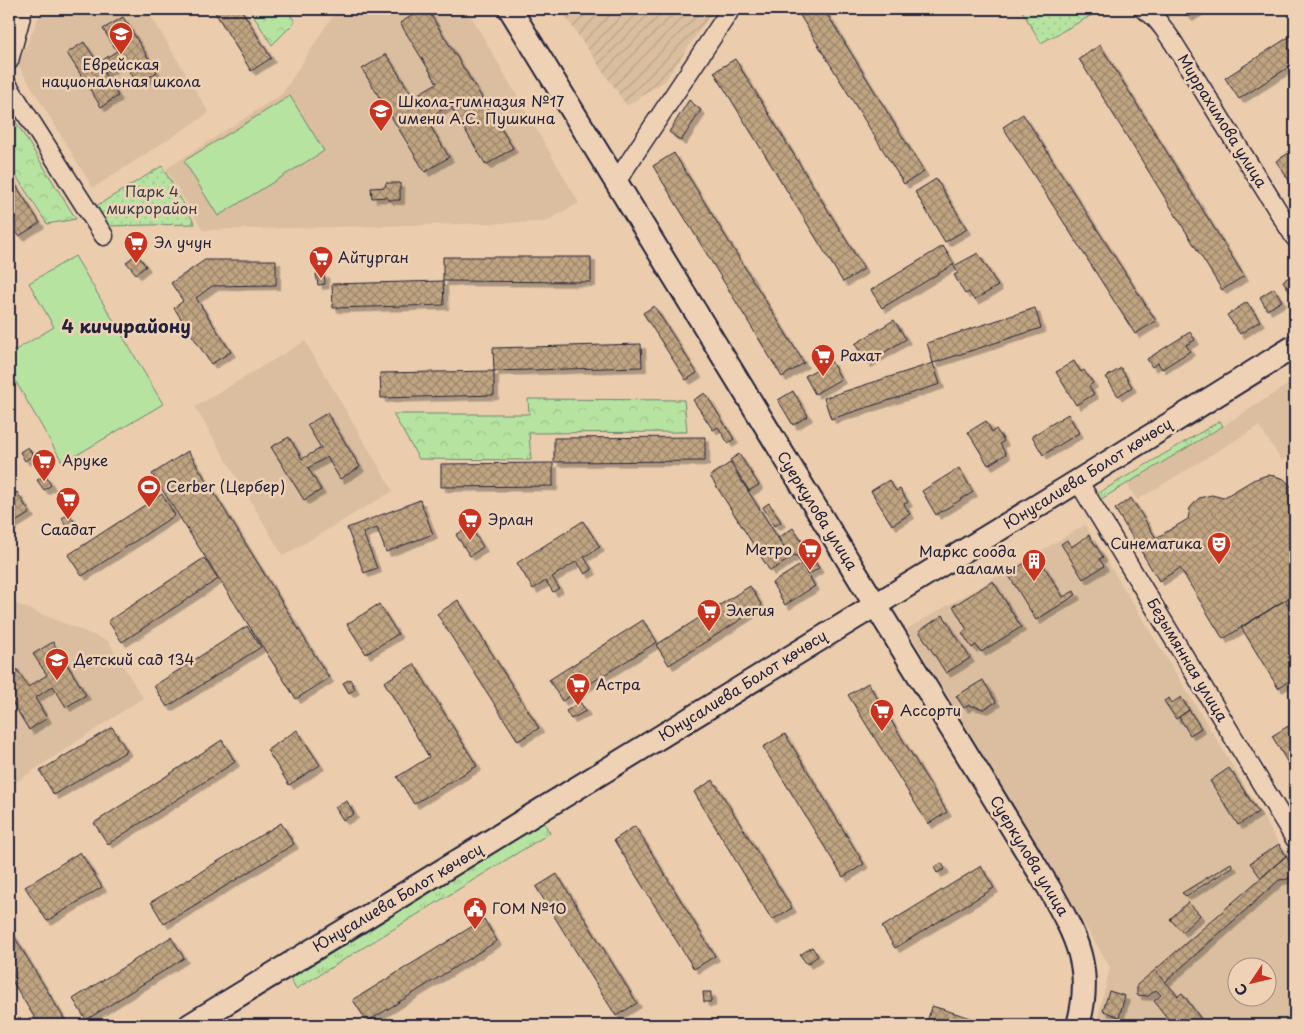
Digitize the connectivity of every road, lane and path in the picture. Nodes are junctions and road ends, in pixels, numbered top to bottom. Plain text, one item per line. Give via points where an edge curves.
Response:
1 (23, 9) edge
2 (510, 9) edge
3 (731, 9) edge
4 (1143, 9) edge
5 (9, 62) edge
6 (9, 87) edge
7 (616, 182) junction
8 (104, 236) dead end
9 (1295, 238) edge
10 (1295, 346) edge
11 (1078, 481) junction
12 (875, 606) junction
13 (1295, 839) edge
14 (190, 1025) edge
15 (1078, 1025) edge

1 - 5 street
2 - 7 main road, Суеркулова улица
3 - 7 street
4 - 9 street, Миррахимова улица via 1173,42
6 - 8 street
7 - 12 main road, Суеркулова улица
10 - 11 main road, Юнусалиева Болот көчөсү
11 - 12 main road, Юнусалиева Болот көчөсү
11 - 13 street, Безымянная улица
12 - 14 main road, Юнусалиева Болот көчөсү
12 - 15 main road, Суеркулова улица via 1072,928 1085,986

